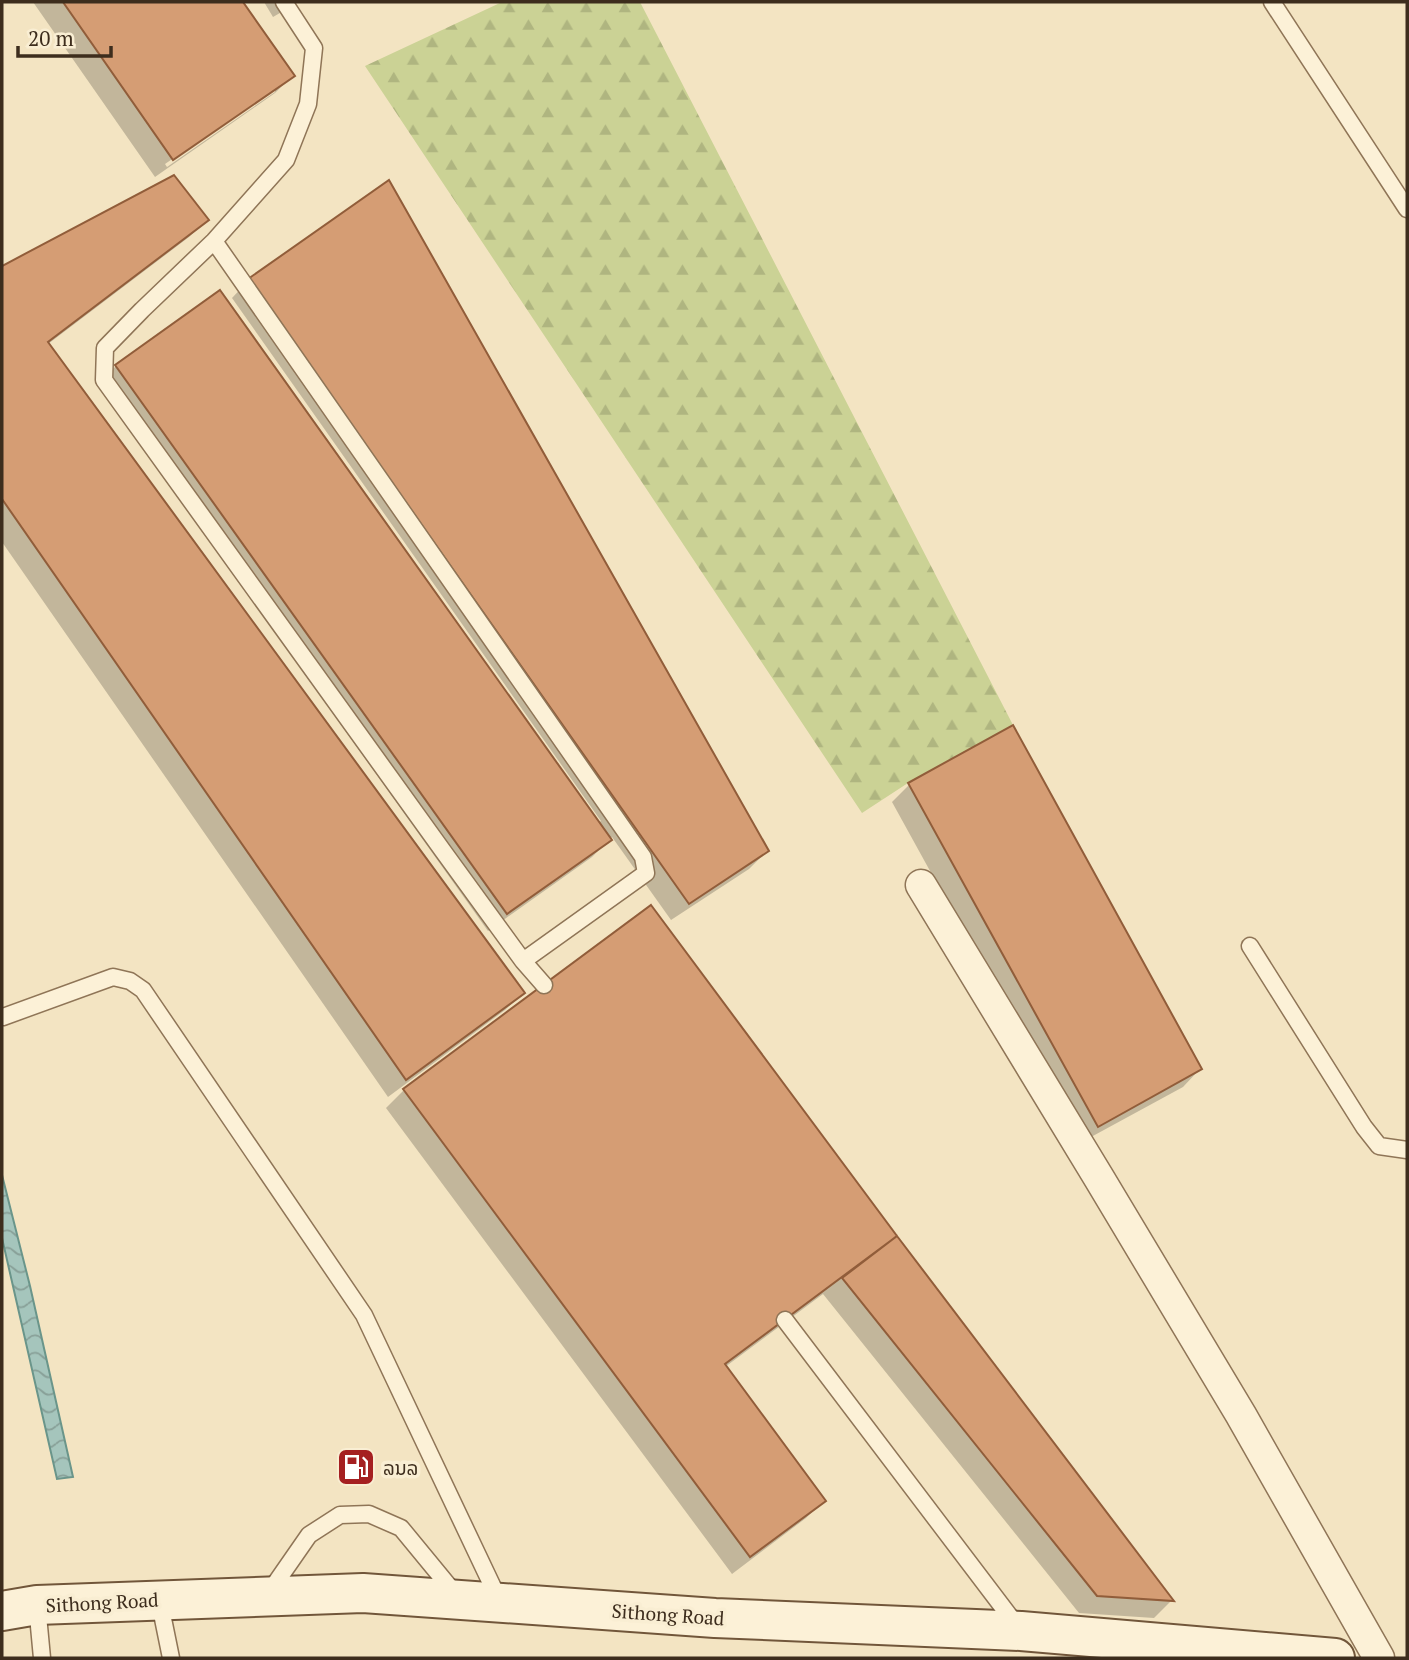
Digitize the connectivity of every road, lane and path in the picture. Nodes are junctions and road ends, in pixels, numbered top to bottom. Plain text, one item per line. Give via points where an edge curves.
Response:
1 (284, 2) edge
2 (1272, 2) edge
3 (1407, 209) edge
4 (214, 242) junction
5 (921, 885) dead end
6 (1250, 946) dead end
7 (523, 961) junction
8 (544, 985) dead end
9 (4, 1017) dead end
10 (1407, 1150) edge
11 (785, 1320) dead end
12 (267, 1596) junction
13 (159, 1599) junction
14 (460, 1600) junction
15 (500, 1602) junction
16 (19, 1608) edge
17 (1021, 1631) junction
18 (42, 1658) edge
19 (171, 1658) edge
20 (1335, 1658) edge
21 (1379, 1658) edge

1 - 4 lane via 314,48 308,104 286,160
2 - 3 lane
4 - 7 lane via 106,348 104,380
4 - 7 lane via 643,857 646,873
5 - 21 street via 1234,1403
6 - 10 lane via 1364,1127 1379,1146
7 - 8 lane
9 - 15 lane via 113,976 144,990 364,1315
11 - 17 lane
12 - 13 main road, Sithong Road
12 - 14 main road, Sithong Road via 363,1593
12 - 14 lane via 309,1535 340,1515 369,1514 401,1528
13 - 16 main road, Sithong Road
13 - 19 lane
14 - 15 main road, Sithong Road
15 - 17 main road, Sithong Road via 715,1618
16 - 18 lane
17 - 20 main road, Sithong Road

